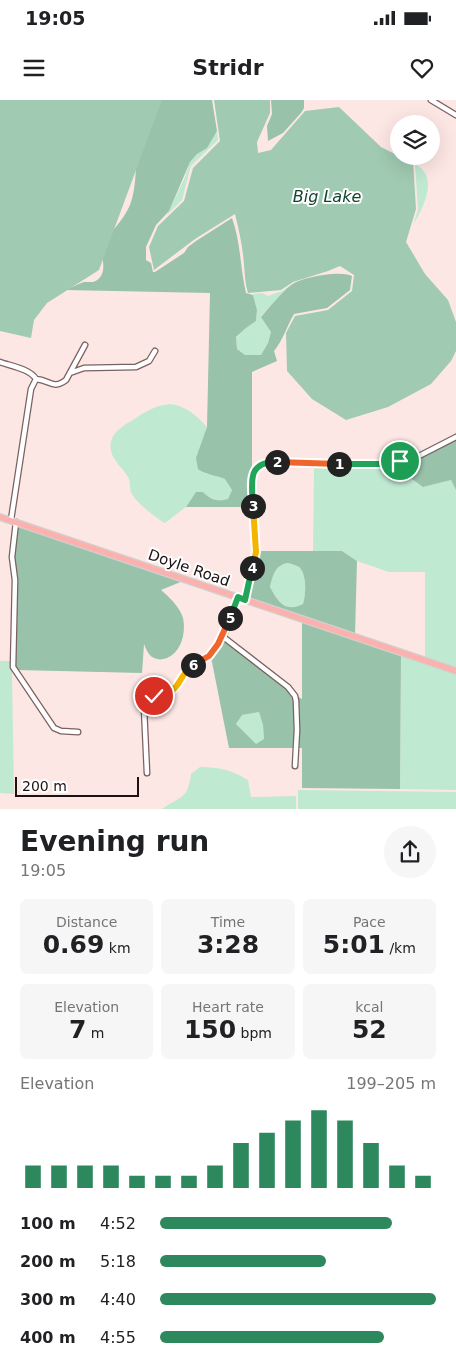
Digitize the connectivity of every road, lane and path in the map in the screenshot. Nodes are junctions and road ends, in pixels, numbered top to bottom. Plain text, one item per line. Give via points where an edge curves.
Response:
1 (431, 100) edge
2 (456, 115) edge
3 (85, 345) dead end
4 (156, 352) dead end
5 (0, 362) edge
6 (70, 373) junction
7 (36, 379) junction
8 (456, 437) edge
9 (0, 516) edge
10 (14, 521) junction
11 (238, 597) junction
12 (245, 600) junction
13 (222, 636) junction
14 (456, 671) edge
15 (78, 732) dead end
16 (295, 766) dead end
17 (147, 773) dead end

1 - 2 street
3 - 6 street
4 - 6 street via 150,361 136,367 84,368
5 - 7 street via 25,371
6 - 7 street via 58,385
7 - 10 street via 31,389
8 - 12 street via 417,457 386,464 268,462 256,468 252,476 256,552
9 - 10 main road, Doyle Road
10 - 11 main road, Doyle Road
10 - 15 street via 12,667 54,728
11 - 12 main road, Doyle Road
11 - 13 street
12 - 14 main road, Doyle Road
13 - 16 street via 288,687 295,696
13 - 17 street via 209,656 188,670 175,690 146,700 144,740

